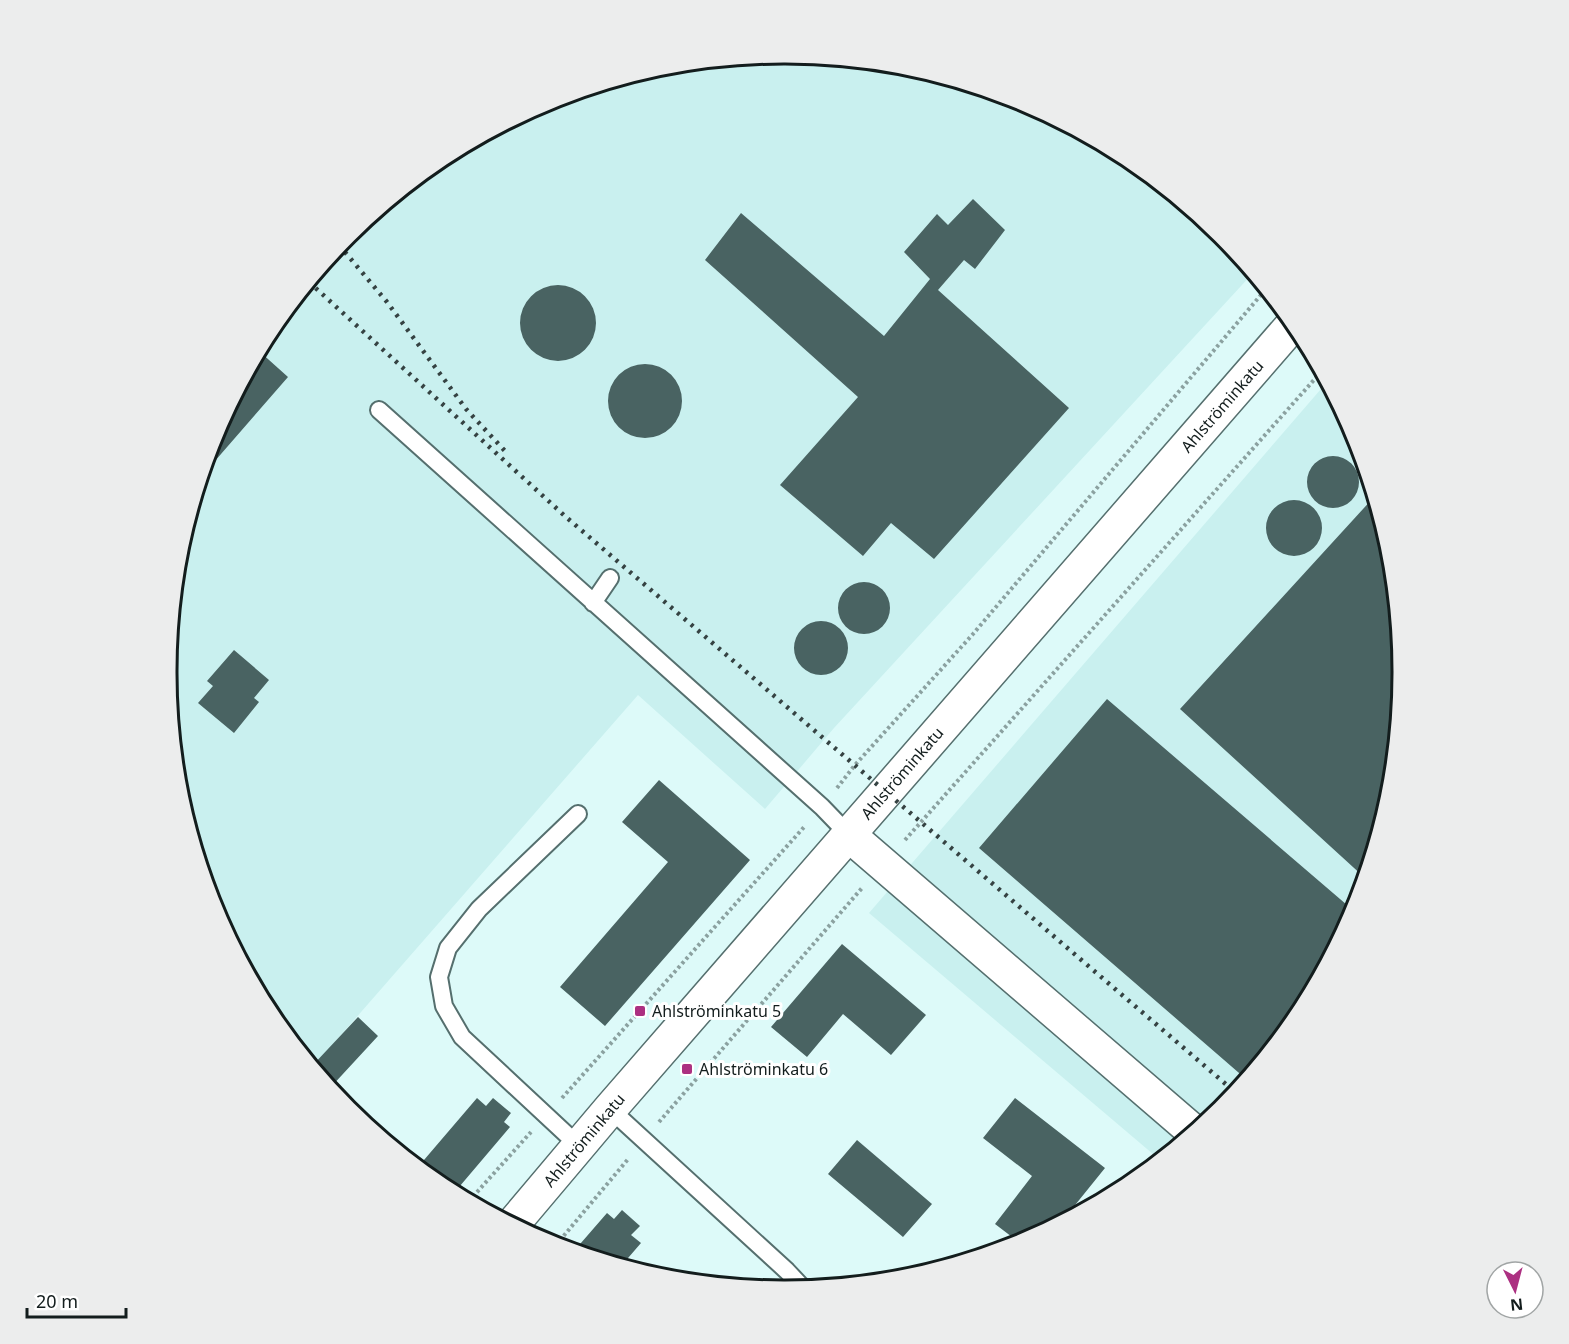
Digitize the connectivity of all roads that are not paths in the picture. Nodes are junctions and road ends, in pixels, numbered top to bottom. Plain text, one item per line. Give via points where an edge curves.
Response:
1 (1287, 331) edge
2 (379, 410) dead end
3 (610, 578) dead end
4 (594, 603) junction
5 (578, 814) dead end
6 (849, 835) junction
7 (610, 1109) junction
8 (1188, 1127) edge
9 (579, 1146) junction
10 (518, 1218) edge
11 (794, 1279) edge

1 - 6 street, Ahlströminkatu
2 - 4 lane
3 - 4 lane
4 - 6 lane
5 - 9 lane via 479,909 447,948 439,977 444,1006 462,1037
6 - 7 street, Ahlströminkatu
6 - 8 street
7 - 9 street, Ahlströminkatu
7 - 11 lane
9 - 10 street, Ahlströminkatu

